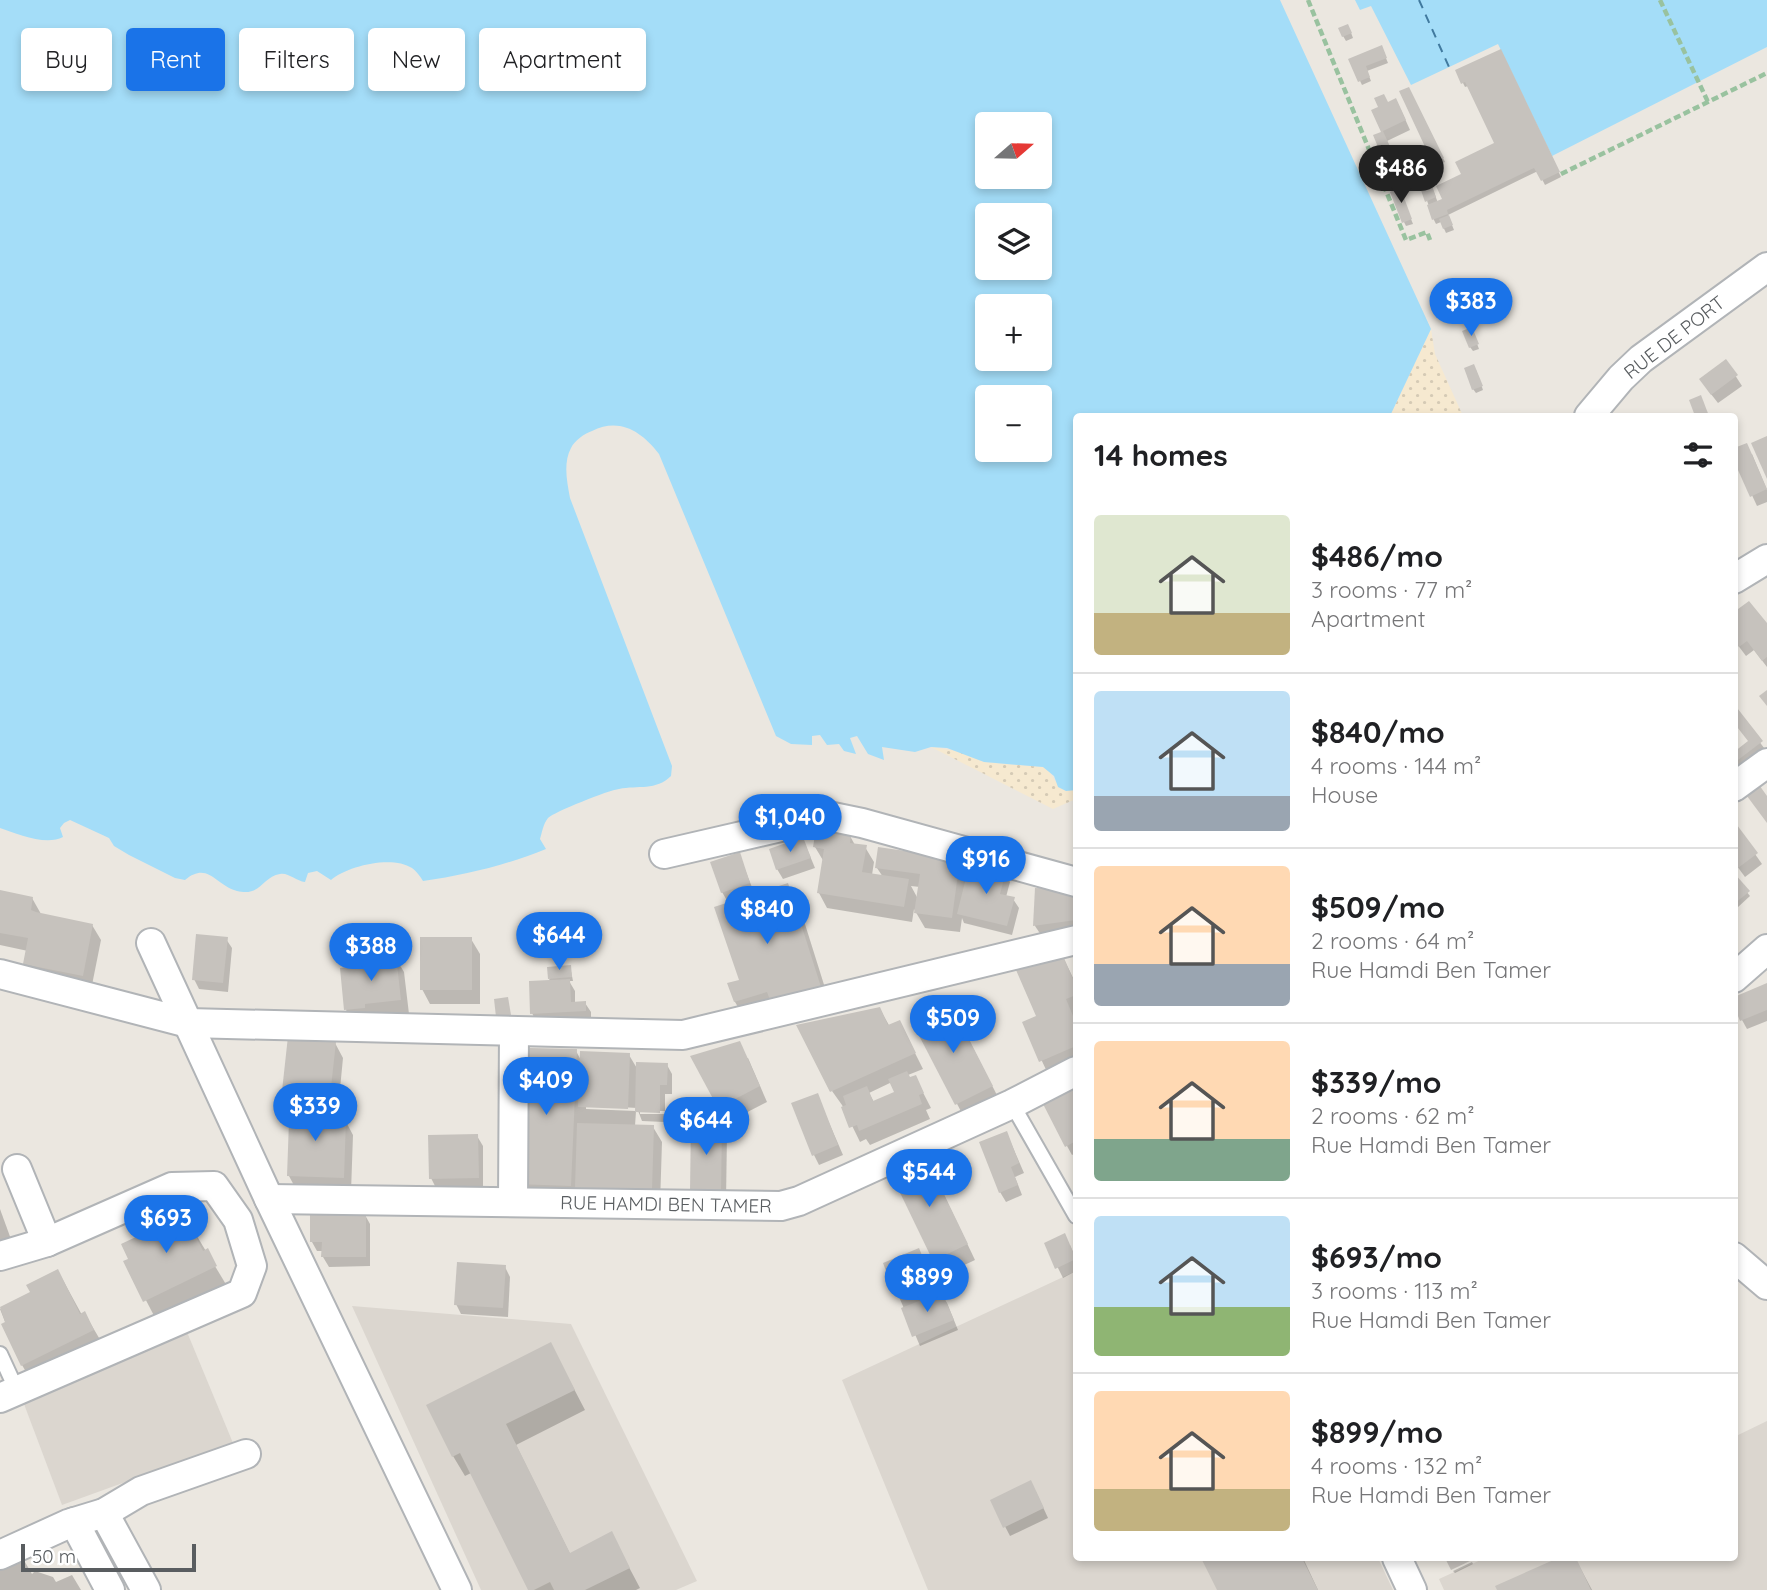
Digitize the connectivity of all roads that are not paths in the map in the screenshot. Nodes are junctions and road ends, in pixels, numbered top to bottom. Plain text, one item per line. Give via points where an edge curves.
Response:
1 (1767, 267) edge
2 (1592, 413) edge
3 (1767, 559) edge
4 (1738, 577) edge
5 (1767, 763) edge
6 (1738, 784) edge
7 (664, 854) dead end
8 (1073, 881) edge
9 (1073, 941) edge
10 (151, 943) dead end
11 (1767, 949) edge
12 (0, 974) edge
13 (1738, 974) edge
14 (188, 1023) junction
15 (514, 1032) junction
16 (1073, 1073) edge
17 (1012, 1104) junction
18 (17, 1169) dead end
19 (269, 1199) junction
20 (513, 1202) junction
21 (1073, 1211) edge
22 (47, 1242) junction
23 (0, 1256) edge
24 (1738, 1260) edge
25 (1767, 1285) edge
26 (0, 1354) edge
27 (8, 1395) edge
28 (246, 1454) dead end
29 (104, 1513) junction
30 (74, 1522) junction
31 (0, 1555) edge
32 (1398, 1561) edge
33 (110, 1590) edge
34 (146, 1590) edge
35 (457, 1590) edge
36 (1412, 1590) edge

1 - 2 street, RUE DE PORT via 1641,359
3 - 4 street
5 - 6 street
7 - 8 street via 828,816
9 - 15 street via 683,1035
10 - 14 street
11 - 13 street
12 - 14 street
14 - 15 street
14 - 19 street
15 - 20 street
16 - 17 street, RUE HAMDI BEN TAMER
17 - 20 street, RUE HAMDI BEN TAMER via 781,1206
17 - 21 lane
18 - 22 street
19 - 20 street, RUE HAMDI BEN TAMER
19 - 35 street
22 - 23 street
22 - 27 street via 172,1187 214,1186 238,1220 252,1266 242,1293
24 - 25 street
26 - 27 lane
28 - 29 street via 141,1491
29 - 30 street
29 - 34 street
30 - 31 street
30 - 33 street
32 - 36 street

